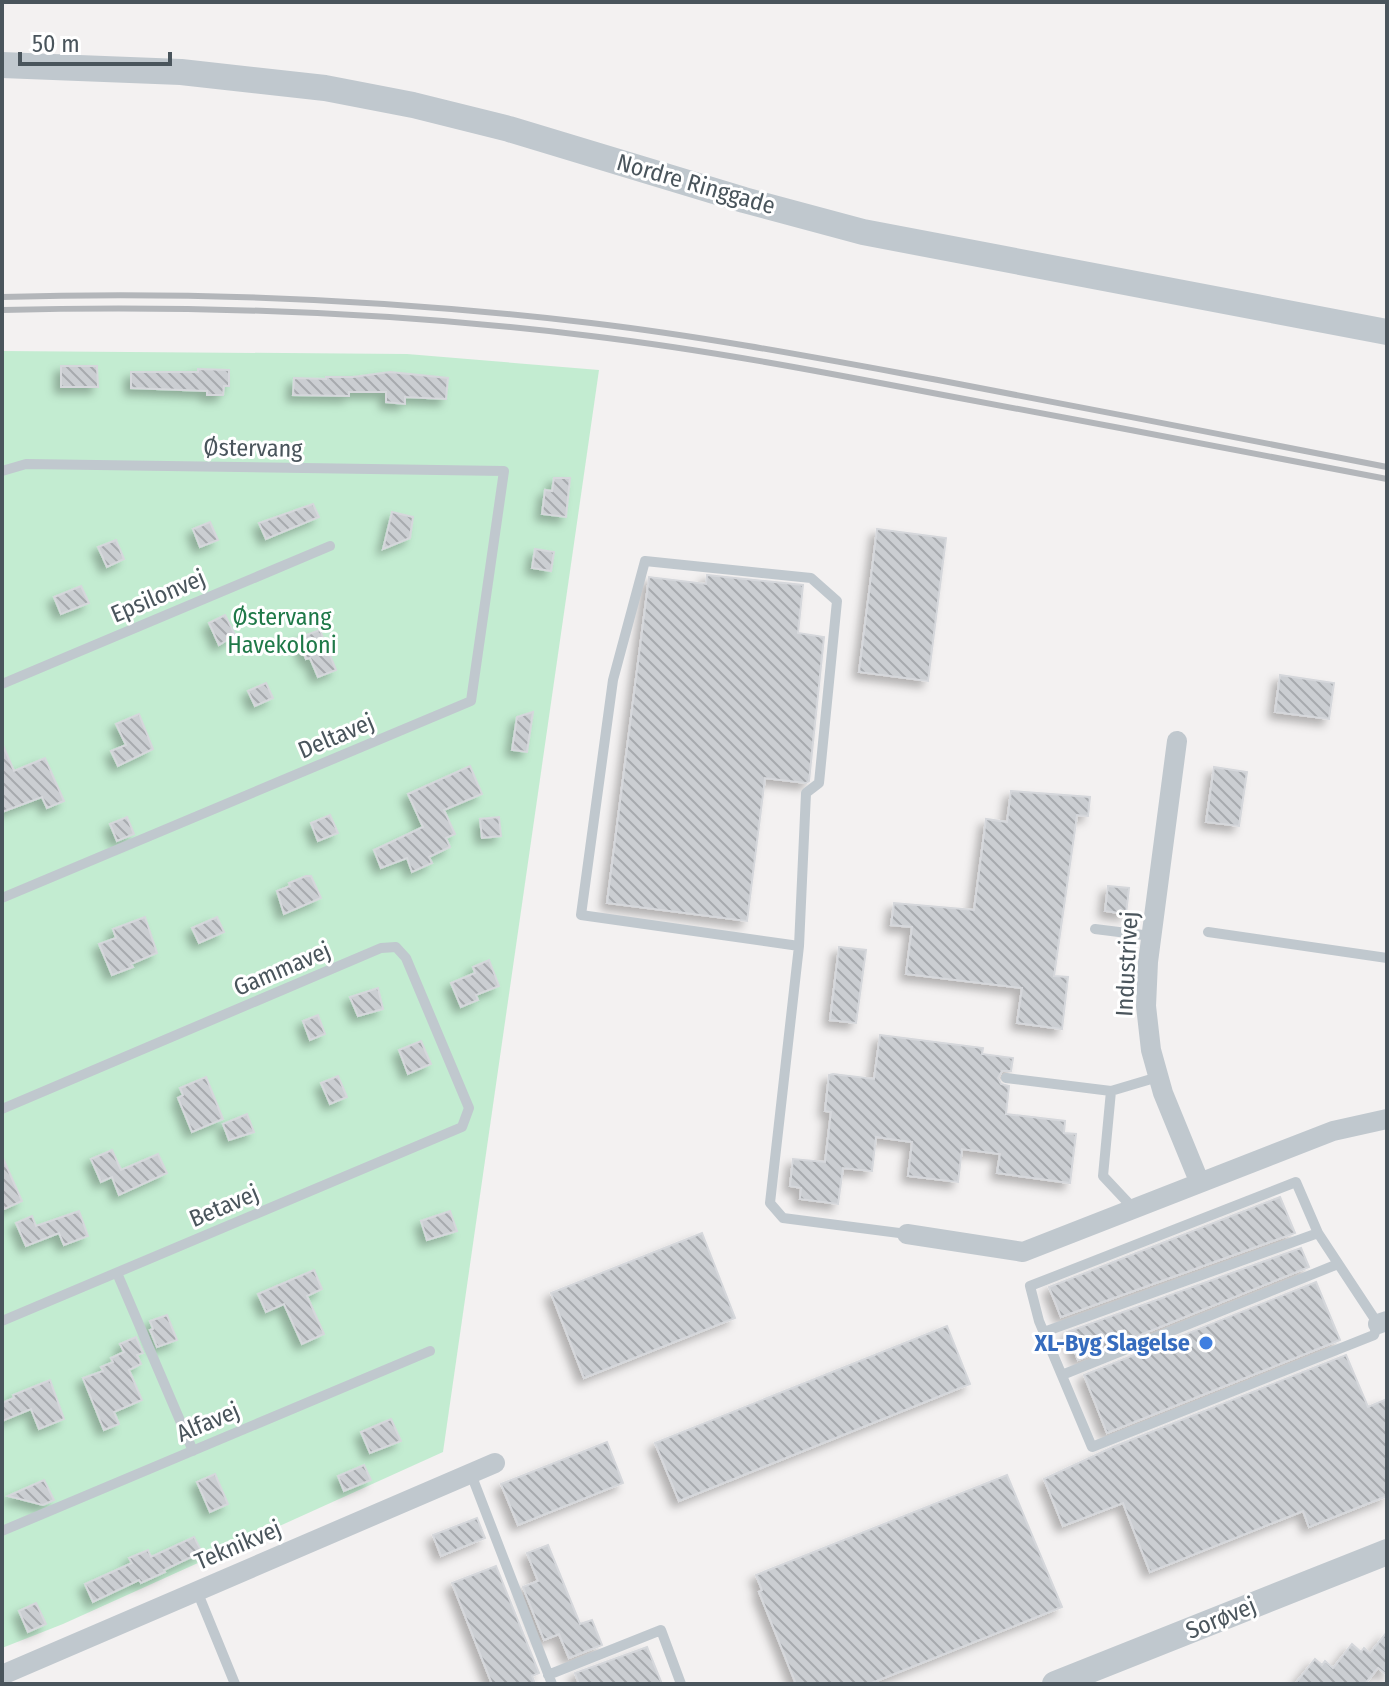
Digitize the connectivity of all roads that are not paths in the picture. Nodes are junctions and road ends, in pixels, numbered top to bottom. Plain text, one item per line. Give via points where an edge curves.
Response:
1 (2, 65) edge
2 (1387, 332) edge
3 (2, 471) edge
4 (504, 471) joint
5 (330, 546) dead end
6 (2, 684) edge
7 (1177, 741) dead end
8 (2, 898) edge
9 (1095, 929) dead end
10 (1208, 932) dead end
11 (1151, 936) junction
12 (799, 946) junction
13 (1387, 958) edge
14 (1158, 1077) junction
15 (1006, 1078) dead end
16 (1111, 1091) junction
17 (2, 1109) edge
18 (1387, 1119) edge
19 (462, 1127) joint
20 (1199, 1181) junction
21 (1133, 1208) junction
22 (1318, 1233) junction
23 (907, 1234) joint
24 (1338, 1264) junction
25 (117, 1273) junction
26 (2, 1321) edge
27 (1382, 1323) edge
28 (1044, 1332) junction
29 (430, 1351) dead end
30 (1062, 1375) junction
31 (193, 1451) junction
32 (495, 1463) dead end
33 (471, 1474) junction
34 (2, 1531) edge
35 (1387, 1552) edge
36 (197, 1591) junction
37 (2, 1675) edge
38 (550, 1679) edge
39 (235, 1684) edge
40 (681, 1684) edge
41 (1055, 1684) edge

1 - 2 street, Nordre Ringgade via 181,72 325,88 509,129 863,232
3 - 4 lane, Østervang via 26,464
4 - 8 lane, Deltavej via 471,701
5 - 6 lane, Epsilonvej
7 - 11 street, Industrivej
9 - 11 lane
10 - 13 lane
11 - 14 street, Industrivej via 1146,1006
12 - 12 lane via 806,793 819,783 837,601 811,578 645,561 613,680 581,915
12 - 23 lane via 770,1203 783,1218
14 - 16 lane
14 - 20 street, Industrivej
15 - 16 lane
16 - 21 lane via 1103,1176
17 - 19 lane, Gammavej via 381,948 396,947 406,958 469,1108
18 - 20 street via 1333,1131
19 - 25 lane, Betavej
20 - 21 street
21 - 23 street via 1023,1252
22 - 24 lane
22 - 28 lane
22 - 28 lane via 1296,1182 1030,1286
24 - 27 lane
24 - 30 lane
25 - 26 lane, Betavej
25 - 31 lane
27 - 30 lane via 1374,1335 1092,1447
28 - 30 lane
29 - 31 lane, Alfavej
31 - 34 lane, Alfavej
32 - 33 street, Teknikvej
33 - 36 street, Teknikvej
33 - 38 lane
35 - 41 street, Sorøvej
36 - 37 street, Teknikvej
36 - 39 lane
38 - 40 lane via 661,1630

